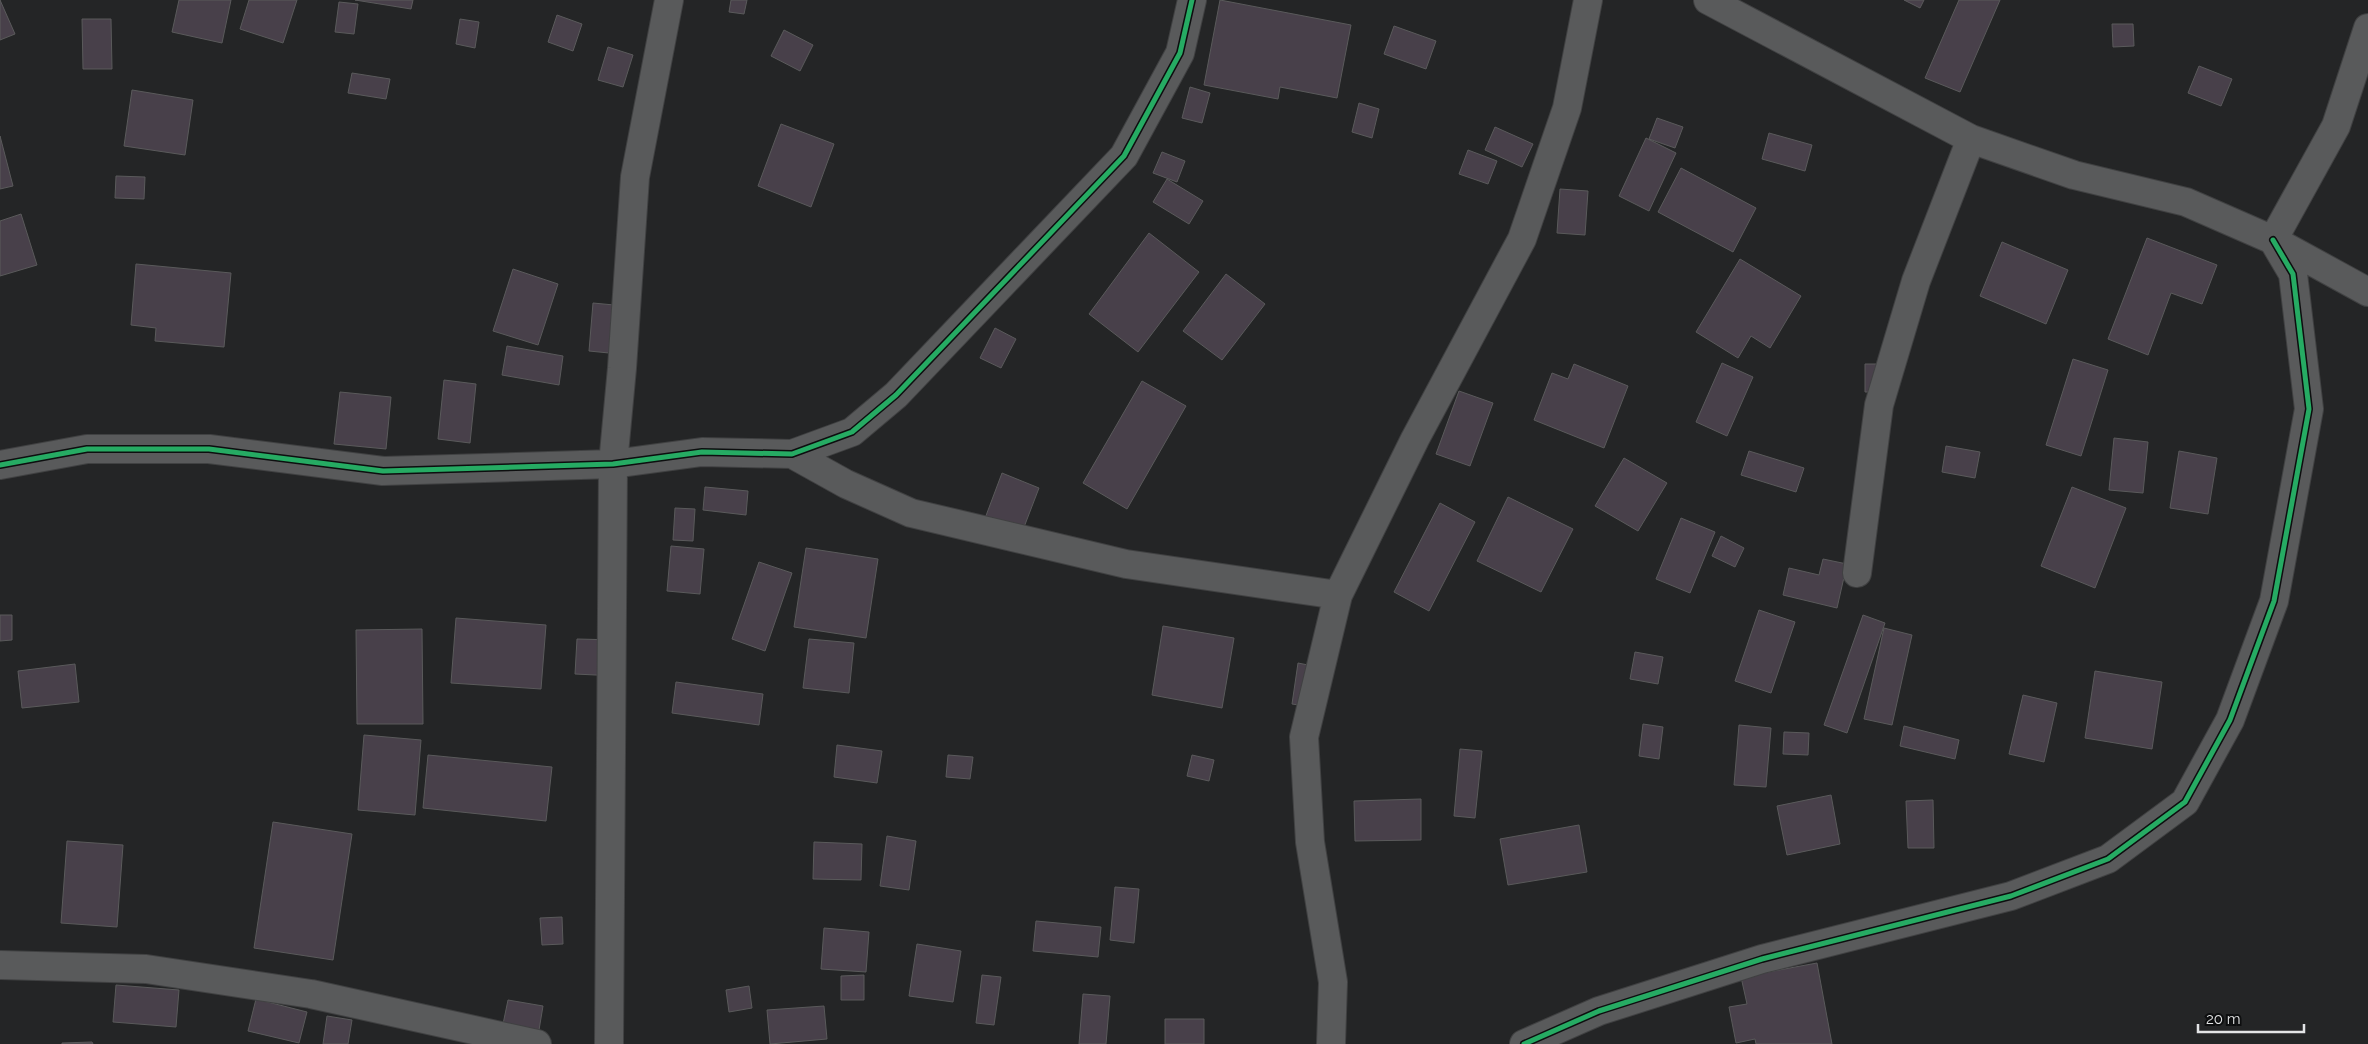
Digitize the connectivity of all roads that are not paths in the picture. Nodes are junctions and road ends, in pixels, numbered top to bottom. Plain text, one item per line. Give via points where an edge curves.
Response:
1 (669, 0) edge
2 (1192, 0) edge
3 (1588, 0) edge
4 (1708, 0) edge
5 (2368, 28) edge
6 (1971, 139) junction
7 (2273, 240) junction
8 (2368, 292) edge
9 (792, 454) junction
10 (612, 464) junction
11 (0, 465) edge
12 (1857, 573) dead end
13 (1338, 595) junction
14 (0, 965) edge
15 (537, 1044) edge
16 (609, 1044) edge
17 (1331, 1044) edge
18 (1524, 1044) edge

1 - 10 street via 635,177
2 - 9 street via 1180,53 1124,156 896,395 852,432
3 - 13 street via 1566,108 1522,239 1415,439
4 - 6 street
5 - 7 street via 2336,126
6 - 7 street via 2074,176 2186,202
6 - 12 street via 1916,281 1879,405
7 - 8 street
7 - 18 street via 2292,274 2309,409 2274,602 2230,720 2185,802 2108,858 2011,896 1762,959 1599,1011
9 - 10 street via 702,452
9 - 13 street via 846,484 911,512 1126,564
10 - 11 street via 383,470 209,448 87,449
10 - 16 street
13 - 17 street via 1304,738 1310,842 1333,982
14 - 15 street via 146,969 311,994

